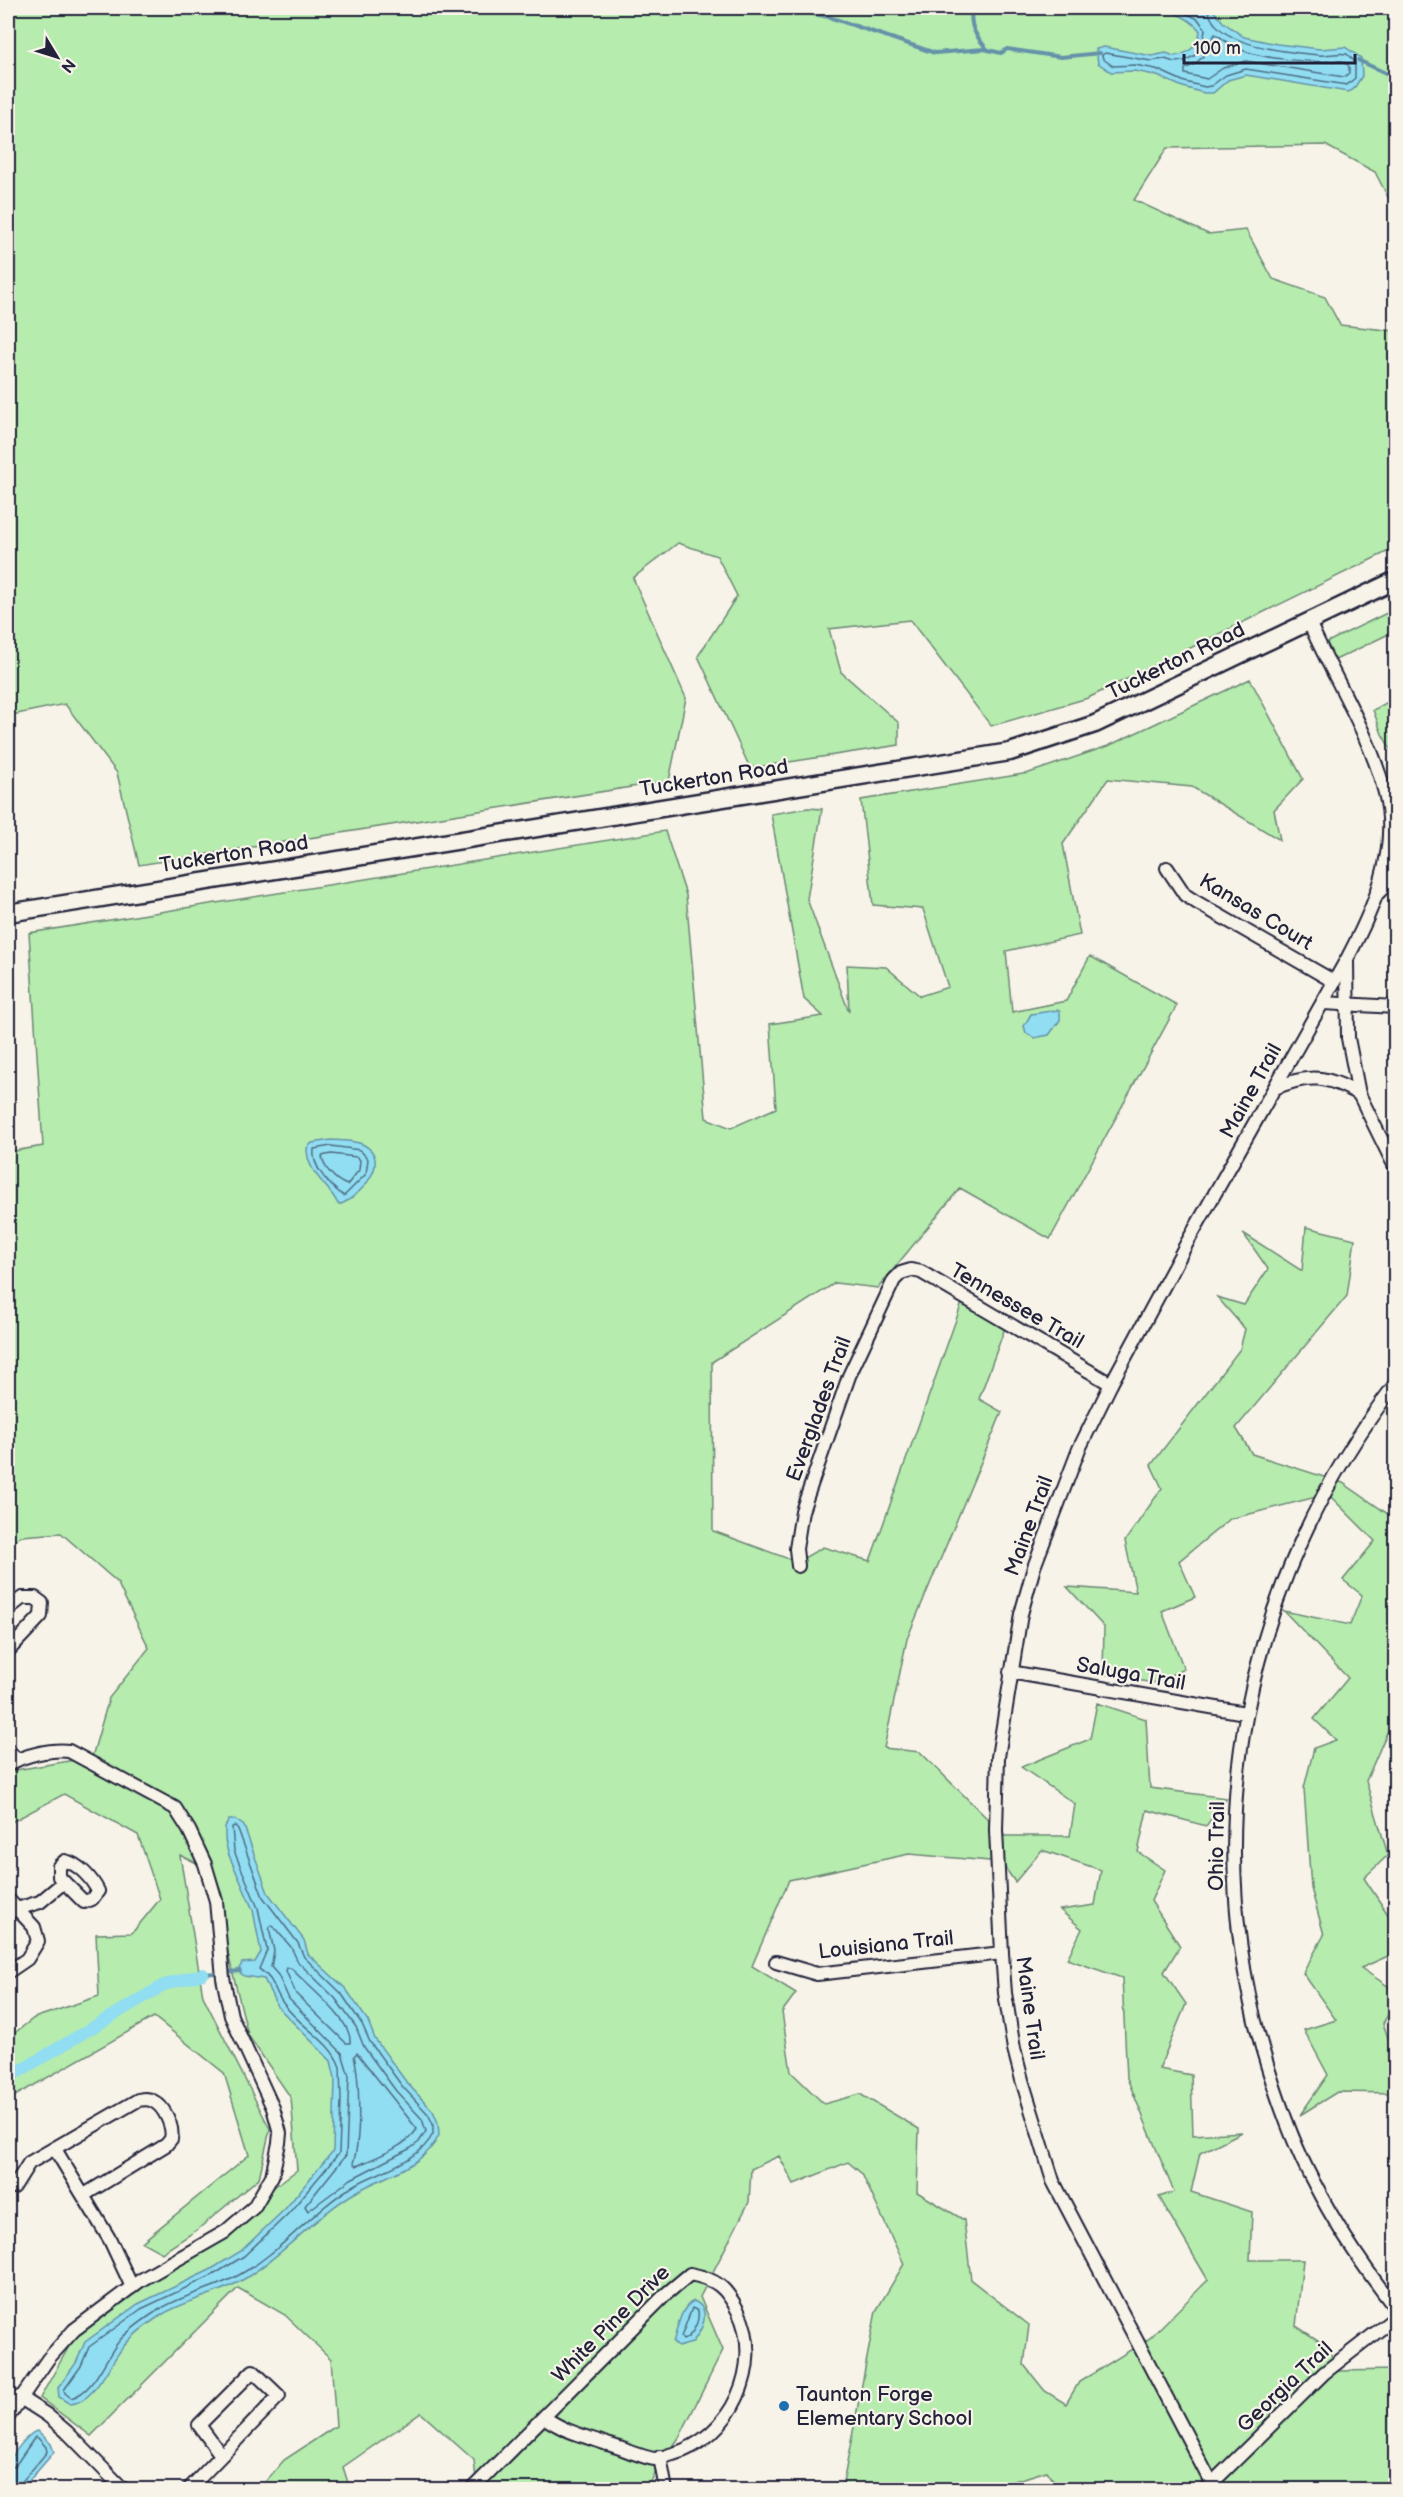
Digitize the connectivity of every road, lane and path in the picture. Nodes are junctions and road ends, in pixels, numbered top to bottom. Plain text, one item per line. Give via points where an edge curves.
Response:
1 (1395, 580) edge
2 (1309, 622) junction
3 (1390, 797) edge
4 (1167, 868) dead end
5 (1395, 875) edge
6 (1377, 894) junction
7 (8, 913) edge
8 (1347, 959) junction
9 (1334, 981) junction
10 (1323, 1003) junction
11 (1347, 1005) junction
12 (1395, 1007) edge
13 (1275, 1088) junction
14 (1359, 1094) junction
15 (1395, 1169) edge
16 (901, 1273) joint
17 (1395, 1383) edge
18 (1111, 1384) junction
19 (798, 1566) dead end
20 (8, 1609) edge
21 (8, 1651) edge
22 (1010, 1672) junction
23 (1245, 1713) junction
24 (10, 1758) edge
25 (64, 1882) dead end
26 (8, 1899) edge
27 (12, 1911) edge
28 (1002, 1953) junction
29 (776, 1962) dead end
30 (8, 1972) edge
31 (55, 2149) junction
32 (14, 2187) dead end
33 (84, 2195) junction
34 (132, 2287) junction
35 (1395, 2309) edge
36 (1395, 2317) edge
37 (19, 2397) junction
38 (8, 2417) edge
39 (544, 2417) junction
40 (221, 2455) junction
41 (660, 2457) junction
42 (1210, 2487) edge
43 (124, 2490) edge
44 (188, 2490) edge
45 (471, 2490) edge
46 (666, 2490) edge

1 - 2 main road, Tuckerton Road
2 - 3 street, Maine Trail via 1362,728
2 - 7 main road, Tuckerton Road via 1095,724 1010,752
3 - 6 street, Maine Trail via 1386,857
4 - 9 street, Kansas Court via 1191,899
5 - 6 street
6 - 8 street, Maine Trail
8 - 9 street, Maine Trail
8 - 11 street
9 - 10 street, Maine Trail
10 - 11 street
10 - 13 street, Maine Trail
11 - 12 street
11 - 14 street via 1348,1038
13 - 14 street via 1320,1077
13 - 18 street, Maine Trail
14 - 15 street
16 - 18 street, Tennessee Trail via 921,1272
16 - 19 street, Everglades Trail via 887,1292 849,1376 802,1511
17 - 23 street, Ohio Trail via 1343,1459 1297,1545 1267,1627
18 - 22 street, Maine Trail via 1079,1449 1034,1567
20 - 21 street via 22,1599 35,1598 42,1604 41,1616
22 - 23 street, Saluga Trail
22 - 28 street, Maine Trail via 998,1757 996,1830
23 - 35 street, Ohio Trail via 1235,1823 1236,1901 1241,1952 1257,2033 1312,2181 1359,2261
24 - 34 street via 69,1751 175,1808 200,1852 213,1888 231,2016 273,2108 280,2133 272,2176 254,2207 214,2239
25 - 27 street via 40,1902
26 - 27 street
27 - 30 street via 33,1927 38,1941 27,1959
28 - 29 street, Louisiana Trail via 817,1974
28 - 42 street, Maine Trail via 1017,2062 1053,2181
31 - 32 street via 29,2163
31 - 33 street
31 - 33 street via 138,2100 147,2099 160,2106 171,2127 171,2139 166,2145
33 - 34 street
34 - 37 street via 75,2330
36 - 42 street, Georgia Trail via 1324,2373
37 - 38 street
37 - 43 street via 67,2432
39 - 41 street, White Pine Drive via 560,2429 655,2459
39 - 41 street, White Pine Drive via 666,2294 690,2274 708,2277 729,2294 742,2319 748,2339 747,2364 736,2402 715,2432 684,2451
39 - 45 street, White Pine Drive
40 - 40 street via 279,2396 254,2371 199,2425
40 - 44 street
41 - 46 street

